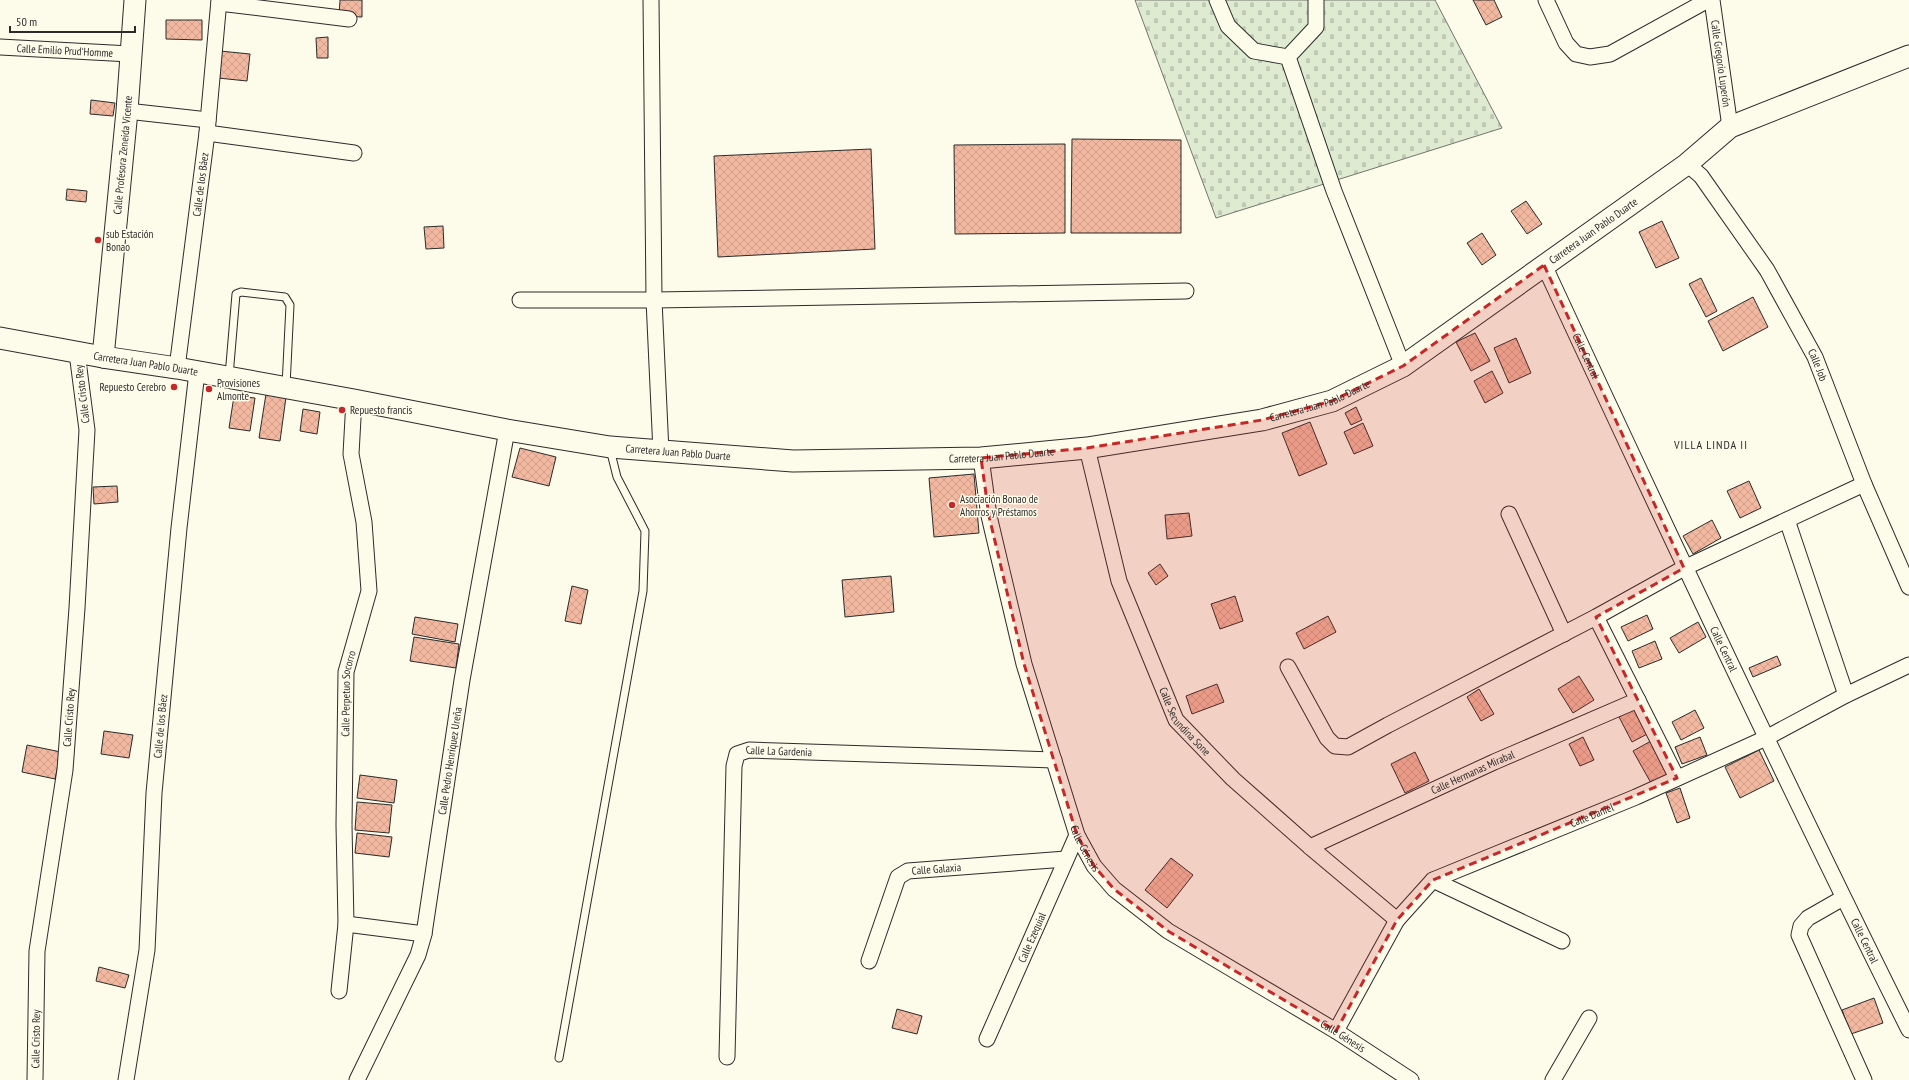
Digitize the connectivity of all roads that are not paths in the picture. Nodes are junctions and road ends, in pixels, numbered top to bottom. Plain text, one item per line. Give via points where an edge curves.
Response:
1 (134, 0) edge
2 (651, 0) edge
3 (1217, 0) edge
4 (1316, 0) edge
5 (1546, 0) edge
6 (1708, 0) edge
7 (1712, 0) edge
8 (219, 2) edge
9 (349, 19) dead end
10 (0, 47) edge
11 (130, 54) junction
12 (1909, 56) edge
13 (1288, 57) junction
14 (127, 111) junction
15 (207, 126) junction
16 (1730, 127) junction
17 (354, 153) dead end
18 (1687, 164) junction
19 (1544, 265) junction
20 (1186, 291) dead end
21 (520, 300) dead end
22 (654, 300) junction
23 (0, 338) edge
24 (77, 353) junction
25 (103, 357) junction
26 (1403, 366) junction
27 (177, 368) junction
28 (197, 372) junction
29 (229, 378) junction
30 (286, 388) junction
31 (354, 400) junction
32 (507, 430) junction
33 (610, 447) junction
34 (1087, 448) junction
35 (661, 452) junction
36 (980, 458) junction
37 (1864, 484) junction
38 (1509, 514) dead end
39 (1787, 520) junction
40 (1684, 568) junction
41 (1909, 587) edge
42 (1596, 617) junction
43 (1564, 634) junction
44 (1909, 665) edge
45 (1288, 667) dead end
46 (1846, 695) junction
47 (1638, 700) junction
48 (1766, 738) junction
49 (1054, 760) junction
50 (1677, 778) junction
51 (1077, 835) junction
52 (1310, 847) junction
53 (1066, 859) junction
54 (1433, 880) junction
55 (1843, 898) junction
56 (1397, 920) junction
57 (346, 924) junction
58 (424, 934) junction
59 (1562, 941) dead end
60 (869, 961) dead end
61 (339, 991) dead end
62 (1589, 1018) dead end
63 (1909, 1030) edge
64 (1336, 1031) junction
65 (987, 1039) dead end
66 (727, 1057) dead end
67 (559, 1058) dead end
68 (35, 1080) edge
69 (126, 1080) edge
70 (357, 1080) edge
71 (1411, 1080) edge
72 (1553, 1080) edge
73 (1864, 1080) edge

1 - 11 main road, Calle Profesora Zeneida Vicente
2 - 22 street
3 - 13 street via 1228,26 1254,50
4 - 13 street via 1316,27
5 - 6 street via 1566,43 1576,54 1590,57 1610,54
7 - 16 street, Calle Gregorio Luperón
8 - 9 street
8 - 15 street, Calle de los Báez
10 - 11 street, Calle Emilio Prud'Homme
11 - 14 main road, Calle Profesora Zeneida Vicente
12 - 16 main road, Carretera Juan Pablo Duarte
13 - 26 street via 1334,191
14 - 15 street
14 - 25 main road, Calle Profesora Zeneida Vicente
15 - 17 street
15 - 27 street, Calle de los Báez
16 - 18 main road, Carretera Juan Pablo Duarte
18 - 19 main road, Carretera Juan Pablo Duarte
18 - 37 street, Calle Job via 1701,176 1768,270 1814,358
19 - 26 main road, Carretera Juan Pablo Duarte
19 - 40 street, Calle Central
20 - 22 street
21 - 22 street
22 - 35 street
23 - 24 main road, Carretera Juan Pablo Duarte
24 - 25 main road, Carretera Juan Pablo Duarte
24 - 68 street, Calle Cristo Rey via 87,430 77,608 66,770 37,951
25 - 27 main road, Carretera Juan Pablo Duarte
26 - 34 main road, Carretera Juan Pablo Duarte via 1332,401 1262,420
27 - 28 main road, Carretera Juan Pablo Duarte
28 - 29 main road, Carretera Juan Pablo Duarte
28 - 69 street, Calle de los Báez via 179,528 154,793 147,950
29 - 30 main road, Carretera Juan Pablo Duarte
29 - 30 lane via 236,294 241,292 285,297 290,305
30 - 31 main road, Carretera Juan Pablo Duarte
31 - 32 main road, Carretera Juan Pablo Duarte
31 - 57 street, Calle Perpetuo Socorro via 351,454 364,522 368,591 346,672
32 - 33 main road, Carretera Juan Pablo Duarte
32 - 58 street, Calle Pedro Henríquez Ureña via 462,680
33 - 35 main road, Carretera Juan Pablo Duarte
33 - 67 lane via 617,477 645,531 643,591
34 - 36 main road, Carretera Juan Pablo Duarte
34 - 52 street, Calle Secundina Sone via 1119,581 1176,720 1233,779
35 - 36 main road, Carretera Juan Pablo Duarte via 793,461
36 - 49 street, Calle Génesis via 989,516 1022,657
37 - 39 street
37 - 41 street, Calle Job
38 - 43 street
39 - 40 street
39 - 46 street
40 - 42 street
40 - 48 street, Calle Central
42 - 43 street
42 - 47 street
43 - 45 street via 1348,747 1335,746 1327,738
44 - 46 street, Calle Daniel
46 - 48 street, Calle Daniel
47 - 50 street
47 - 52 street, Calle Hermanas Mirabal via 1494,762
48 - 50 street, Calle Daniel
48 - 55 street, Calle Central
49 - 51 street, Calle Génesis
49 - 66 street, Calle La Gardenia via 749,750 737,754 734,766
50 - 54 street, Calle Daniel via 1565,827
51 - 53 street, Calle Ezequial
51 - 64 street, Calle Génesis via 1094,866 1114,889 1168,931
52 - 56 street, Calle Secundina Sone
53 - 60 street, Calle Galaxia via 902,873 898,877
53 - 65 street, Calle Ezequial
54 - 56 street, Calle Daniel
54 - 59 street
55 - 63 street, Calle Central
55 - 73 street via 1808,918 1800,926 1799,935
56 - 64 street, Calle Daniel
57 - 58 street
57 - 61 street, Calle Perpetuo Socorro
58 - 70 street, Calle Pedro Henríquez Ureña via 418,954
62 - 72 street
64 - 71 street, Calle Génesis

